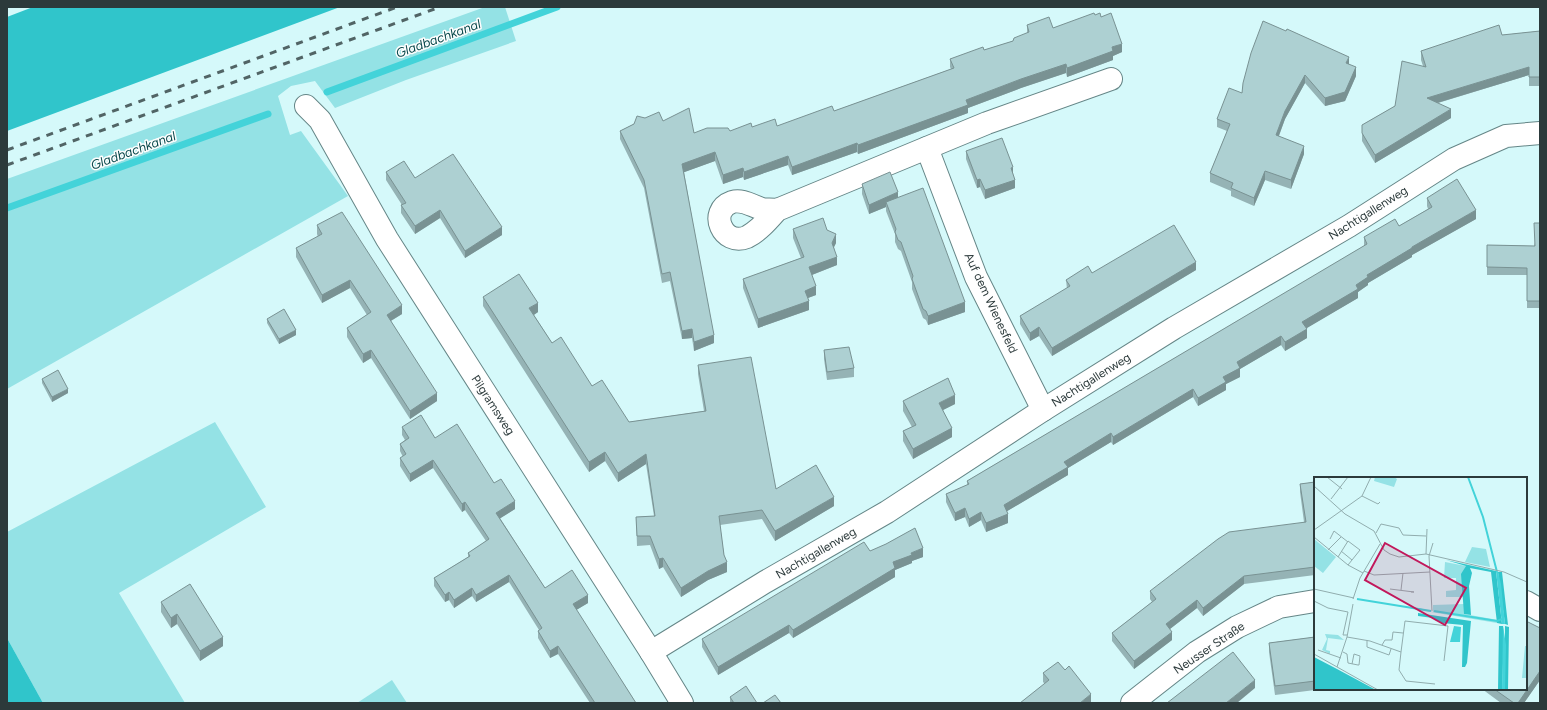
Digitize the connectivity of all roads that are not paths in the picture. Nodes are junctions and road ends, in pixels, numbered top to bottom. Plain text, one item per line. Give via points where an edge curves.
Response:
1 (1111, 79) dead end
2 (306, 106) dead end
3 (1540, 133) edge
4 (927, 148) junction
5 (777, 210) dead end
6 (1043, 410) junction
7 (1314, 601) edge
8 (1527, 603) edge
9 (1540, 610) edge
10 (651, 652) junction
11 (682, 703) edge
12 (1132, 703) edge

1 - 4 street
2 - 10 street, Pilgramsweg via 320,120 387,239
3 - 6 street, Nachtigallenweg via 1506,136 1454,159 1349,226 1174,328
4 - 5 street
4 - 6 street, Auf dem Wienesfeld via 976,277
6 - 10 street, Nachtigallenweg via 887,512 765,582
7 - 12 street, Neusser Straße via 1279,607 1237,627 1197,652
8 - 9 street
10 - 11 street, Pilgramsweg

